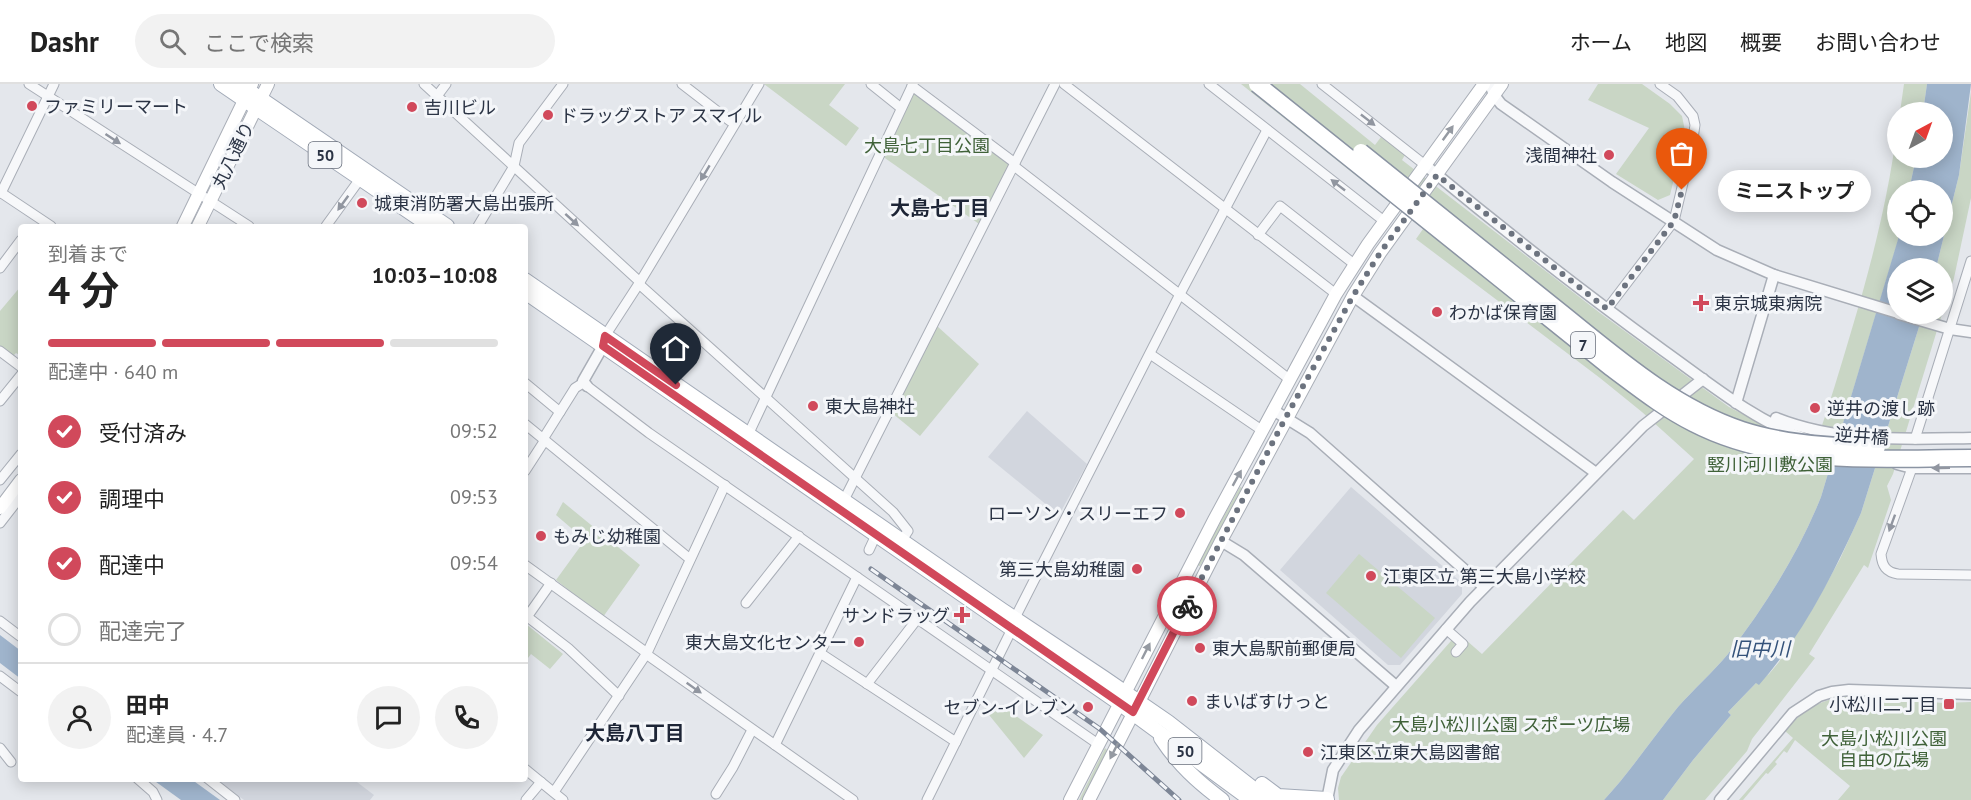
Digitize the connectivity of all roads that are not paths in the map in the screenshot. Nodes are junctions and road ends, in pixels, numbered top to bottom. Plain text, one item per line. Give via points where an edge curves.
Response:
1 (29, 84) edge
2 (54, 84) edge
3 (221, 84) edge
4 (268, 84) edge
5 (424, 84) edge
6 (446, 84) edge
7 (563, 84) edge
8 (682, 84) edge
9 (759, 84) edge
10 (871, 84) edge
11 (1054, 84) edge
12 (1064, 84) edge
13 (1209, 84) edge
14 (1257, 84) edge
15 (1276, 84) edge
16 (1322, 84) edge
17 (1484, 84) edge
18 (1502, 84) edge
19 (1660, 84) edge
20 (913, 85) edge
21 (246, 90) edge
22 (1492, 90) edge
23 (48, 96) junction
24 (437, 96) junction
25 (259, 104) junction
26 (902, 108) junction
27 (733, 122) junction
28 (1267, 130) junction
29 (1014, 164) junction
30 (1425, 165) junction
31 (514, 166) junction
32 (1437, 175) junction
33 (360, 179) junction
34 (199, 194) junction
35 (2, 196) edge
36 (210, 202) junction
37 (1224, 209) junction
38 (38, 218) junction
39 (1384, 220) junction
40 (1674, 221) junction
41 (34, 224) edge
42 (48, 224) edge
43 (184, 224) edge
44 (199, 224) edge
45 (246, 224) edge
46 (327, 224) edge
47 (427, 224) edge
48 (444, 224) edge
49 (479, 224) edge
50 (1258, 235) junction
51 (18, 244) edge
52 (1971, 261) edge
53 (1354, 264) junction
54 (0, 268) edge
55 (1774, 275) junction
56 (528, 282) edge
57 (640, 283) junction
58 (528, 294) edge
59 (1180, 294) junction
60 (1336, 294) junction
61 (1353, 296) junction
62 (1607, 309) junction
63 (1887, 310) edge
64 (1934, 324) edge
65 (1950, 329) junction
66 (1971, 332) edge
67 (604, 341) junction
68 (0, 351) edge
69 (1150, 354) junction
70 (18, 365) edge
71 (18, 379) edge
72 (1289, 379) junction
73 (1703, 379) junction
74 (528, 385) edge
75 (585, 385) junction
76 (766, 398) junction
77 (0, 401) edge
78 (1736, 403) junction
79 (1273, 410) junction
80 (560, 412) junction
81 (1286, 417) junction
82 (528, 427) edge
83 (1263, 431) junction
84 (1806, 434) junction
85 (748, 435) junction
86 (1971, 438) edge
87 (1915, 439) junction
88 (544, 440) junction
89 (1971, 446) edge
90 (18, 456) edge
91 (1971, 458) edge
92 (528, 466) edge
93 (1912, 468) junction
94 (1971, 468) edge
95 (3, 469) edge
96 (1596, 473) junction
97 (18, 475) edge
98 (856, 479) junction
99 (0, 480) edge
100 (18, 484) edge
101 (725, 485) junction
102 (0, 498) edge
103 (18, 500) edge
104 (844, 500) junction
105 (0, 508) edge
106 (0, 523) edge
107 (876, 535) junction
108 (799, 536) junction
109 (902, 540) junction
110 (1221, 541) junction
111 (869, 550) dead end
112 (690, 559) junction
113 (528, 567) edge
114 (1971, 575) edge
115 (857, 577) junction
116 (551, 583) junction
117 (1484, 587) junction
118 (746, 603) dead end
119 (528, 613) edge
120 (528, 618) edge
121 (918, 618) junction
122 (0, 621) edge
123 (1014, 624) junction
124 (1446, 629) junction
125 (18, 635) edge
126 (1456, 652) dead end
127 (820, 653) junction
128 (647, 654) junction
129 (992, 669) junction
130 (0, 676) edge
131 (867, 684) junction
132 (1396, 686) junction
133 (18, 690) edge
134 (1971, 694) edge
135 (619, 696) junction
136 (1122, 697) junction
137 (1136, 707) junction
138 (1168, 722) junction
139 (1153, 727) junction
140 (752, 730) junction
141 (956, 742) junction
142 (1098, 744) junction
143 (775, 746) junction
144 (0, 748) edge
145 (11, 762) dead end
146 (528, 771) edge
147 (142, 782) edge
148 (212, 782) edge
149 (541, 782) junction
150 (554, 792) junction
151 (716, 794) dead end
152 (1267, 799) edge
153 (157, 800) edge
154 (235, 800) edge
155 (526, 800) edge
156 (563, 800) edge
157 (853, 800) edge
158 (927, 800) edge
159 (1070, 800) edge
160 (1089, 800) edge
161 (1222, 800) edge
162 (1251, 800) edge
163 (1327, 800) edge
164 (1720, 800) edge

1 - 23 street
2 - 23 street
3 - 21 main road, 50
4 - 25 main road, 丸八通り
5 - 24 street
6 - 24 street
7 - 31 street via 519,143
8 - 27 street
9 - 27 street
10 - 26 street
11 - 29 street
12 - 37 street
13 - 28 street
14 - 91 highway, 7, bridge via 1610,367 1694,423 1737,441 1794,454
15 - 89 highway, 7, bridge via 1618,357 1700,412 1742,430 1783,441 1864,447
16 -> 30 street
30 -> 17 main road
18 - 22 main road
19 - 40 street via 1686,106 1695,125
20 - 26 street
20 - 29 street
21 - 25 main road, 50
21 - 34 main road, 丸八通り
22 - 32 main road
22 - 40 street via 1501,104
23 -> 34 street
23 - 35 street
24 - 31 street
25 - 33 main road, 50
25 - 36 main road, 丸八通り
25 - 48 main road, 50
26 - 76 street
27 -> 57 street
28 - 37 street
39 -> 28 street
29 - 59 street
29 - 98 street
30 - 32 street
30 - 39 main road
31 - 49 street
31 -> 57 street
32 - 61 main road
32 - 62 street
33 -> 46 street
33 - 47 main road, 50
34 - 36 street
34 - 43 main road, 丸八通り
35 - 38 street
36 - 44 main road, 丸八通り
36 - 45 street
37 - 50 street
37 - 59 street
38 - 41 street
38 - 42 street
39 - 53 main road
40 - 55 street via 1717,250
40 - 62 street
50 - 53 street via 1281,206
50 - 60 street
51 - 54 street
52 - 65 street
53 - 60 main road
55 - 63 street
55 - 78 street
56 - 67 main road, 50
57 - 67 street
57 - 76 street
58 - 67 main road, 50
59 - 69 street
59 - 72 street
60 - 72 main road
61 - 81 main road
61 - 96 street
62 - 73 street
64 - 65 street
65 - 66 street
65 - 87 street
67 - 75 street via 583,381
67 - 85 main road, 50
67 - 107 main road, 50
68 - 70 street
69 - 83 street
69 - 123 street
71 - 77 street
72 - 79 main road
73 - 78 street
73 - 96 street via 1654,416
74 - 80 street
75 - 80 street via 575,388
75 - 101 street
76 - 85 street
76 - 98 street
78 - 84 street via 1764,420
79 - 81 street
79 - 83 main road
80 - 88 street
81 - 110 main road
81 - 117 street via 1310,433
82 - 88 street
136 -> 83 main road
84 - 87 street, 逆井橋
84 - 93 street, bridge
85 - 104 main road, 50
86 - 87 street, 逆井橋
88 - 92 street
88 - 112 street
90 - 95 street
94 -> 93 street
93 -> 114 street via 1881,554 1882,564 1890,573 1898,574
95 - 99 street
96 - 117 street
97 - 102 main road
98 - 104 street
98 - 109 street via 908,531
100 - 105 main road
101 - 108 street
101 - 112 street
103 - 106 street
104 - 109 main road, 50
107 - 111 street
107 - 123 main road, 50
108 - 115 street
108 - 118 street
109 - 123 main road, 50
110 - 132 street via 1244,555
110 - 137 main road
112 - 128 street
113 - 116 street
115 - 121 street
115 - 127 street
116 - 119 street
116 - 128 street
117 - 124 street
120 - 135 street via 568,648
121 - 129 street
121 - 131 street
122 - 125 street
123 - 129 street
123 - 136 main road, 50
124 - 126 street via 1463,644
124 - 132 street
127 - 131 street
127 - 143 street
128 - 135 street
128 -> 140 street
129 - 141 street
129 - 142 street
130 - 133 street
131 - 141 street
132 - 163 street via 1339,760
134 - 164 street via 1849,690 1819,696 1793,713
135 - 150 street
136 - 137 main road, 50
136 - 142 main road
137 - 138 main road, 50
137 - 139 main road, 50
137 -> 160 main road
138 - 152 main road, 50
138 - 163 main road via 1205,740 1278,796
139 - 161 main road via 1193,778
139 - 162 main road, 50
140 - 143 street
140 - 151 street
141 - 158 street
142 - 159 main road
143 - 157 street
144 - 145 street
146 - 149 street
147 - 153 street
148 - 154 street
149 - 150 street
149 - 155 street
150 - 156 street

